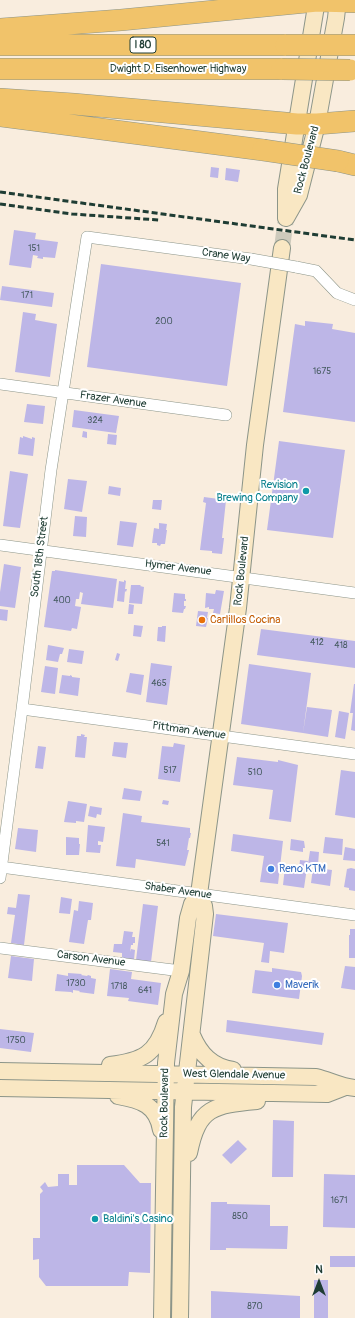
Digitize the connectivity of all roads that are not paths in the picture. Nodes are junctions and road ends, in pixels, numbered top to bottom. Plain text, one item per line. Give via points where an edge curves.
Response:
1 (317, 0) edge
2 (344, 1) edge
3 (0, 29) edge
4 (0, 45) edge
5 (355, 45) edge
6 (0, 69) edge
7 (352, 70) edge
8 (0, 99) edge
9 (0, 116) edge
10 (355, 120) edge
11 (307, 124) junction
12 (346, 163) edge
13 (87, 237) joint
14 (282, 248) tunnel mouth
15 (355, 300) edge
16 (0, 384) edge
17 (62, 393) junction
18 (226, 415) dead end
19 (0, 545) edge
20 (40, 551) junction
21 (241, 576) junction
22 (355, 593) edge
23 (22, 709) junction
24 (220, 735) junction
25 (355, 754) edge
26 (0, 872) edge
27 (199, 894) junction
28 (355, 915) edge
29 (0, 948) edge
30 (181, 971) junction
31 (174, 994) junction
32 (192, 1035) junction
33 (0, 1071) edge
34 (64, 1072) junction
35 (166, 1074) junction
36 (186, 1074) junction
37 (266, 1075) junction
38 (0, 1088) edge
39 (350, 1088) edge
40 (83, 1089) junction
41 (166, 1090) junction
42 (184, 1091) junction
43 (305, 1094) junction
44 (164, 1150) junction
45 (182, 1192) junction
46 (162, 1318) edge
47 (180, 1318) edge

1 - 2 highway
1 - 3 highway
1 - 11 main road, Rock Boulevard
2 - 11 main road, Rock Boulevard via 336,18
4 - 5 highway, I 80, bridge
6 - 7 highway, Dwight D. Eisenhower Highway / I 80, bridge
8 - 11 highway
9 - 12 highway, bridge
10 - 11 highway
13 - 15 street, Crane Way, bridge via 251,259 316,271 337,293
13 - 17 street, South 18th Street
14 - 21 main road, Rock Boulevard via 255,445
16 - 17 street, Frazer Avenue
17 - 18 street, Frazer Avenue
17 - 20 street, South 18th Street
19 - 20 street, Hymer Avenue
20 - 21 street, Hymer Avenue
20 - 23 street, South 18th Street
21 - 22 street, Hymer Avenue
21 - 24 main road, Rock Boulevard
23 - 24 street, Pittman Avenue
23 - 26 street, South 18th Street
24 - 25 street, Pittman Avenue
24 - 27 main road, Rock Boulevard
26 - 27 street, Shaber Avenue
27 - 28 street, Shaber Avenue
27 - 30 main road, Rock Boulevard via 189,909
27 - 32 main road, Rock Boulevard via 205,914
29 - 30 street, Carson Avenue
30 - 31 main road, Rock Boulevard
31 - 34 main road via 158,1042 148,1053 130,1062
31 - 35 main road, Rock Boulevard
32 - 36 main road, Rock Boulevard
32 - 37 main road via 203,1055 219,1066
33 - 34 main road, West Glendale Avenue
34 - 35 main road, West Glendale Avenue
35 - 36 main road, West Glendale Avenue
35 - 41 main road, Rock Boulevard
36 - 37 main road, West Glendale Avenue
36 - 42 main road, Rock Boulevard
37 - 39 main road, West Glendale Avenue via 316,1077
38 - 40 main road, West Glendale Avenue
39 - 43 main road, West Glendale Avenue via 327,1094
40 - 41 main road, West Glendale Avenue
40 - 44 main road via 130,1098 153,1109 160,1123
41 - 42 main road, West Glendale Avenue
41 - 44 main road, Rock Boulevard
42 - 43 main road, West Glendale Avenue
42 - 45 main road, Rock Boulevard
43 - 45 main road via 228,1104 205,1114 197,1124 192,1137
44 - 46 main road, Rock Boulevard
45 - 47 main road, Rock Boulevard

